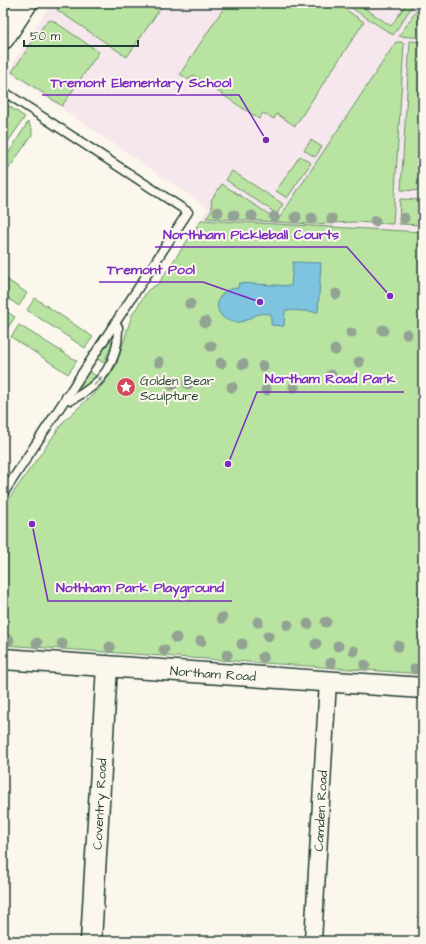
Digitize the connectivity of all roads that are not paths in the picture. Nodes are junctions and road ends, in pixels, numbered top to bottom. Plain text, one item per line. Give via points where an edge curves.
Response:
1 (26, 3) edge
2 (3, 38) edge
3 (3, 91) edge
4 (114, 325) junction
5 (66, 397) junction
6 (3, 494) edge
7 (3, 659) edge
8 (108, 666) junction
9 (328, 680) junction
10 (423, 688) edge
11 (91, 941) edge
12 (312, 941) edge

1 - 2 main road
3 - 4 lane via 188,212
4 - 5 lane
5 -> 4 lane via 70,400 81,395 94,386 107,370 114,358 118,339 118,327
5 - 6 lane
7 - 8 street, Northam Road
8 - 9 street, Northam Road
8 - 11 street, Coventry Road
9 - 10 street, Northam Road
9 - 12 street, Camden Road

